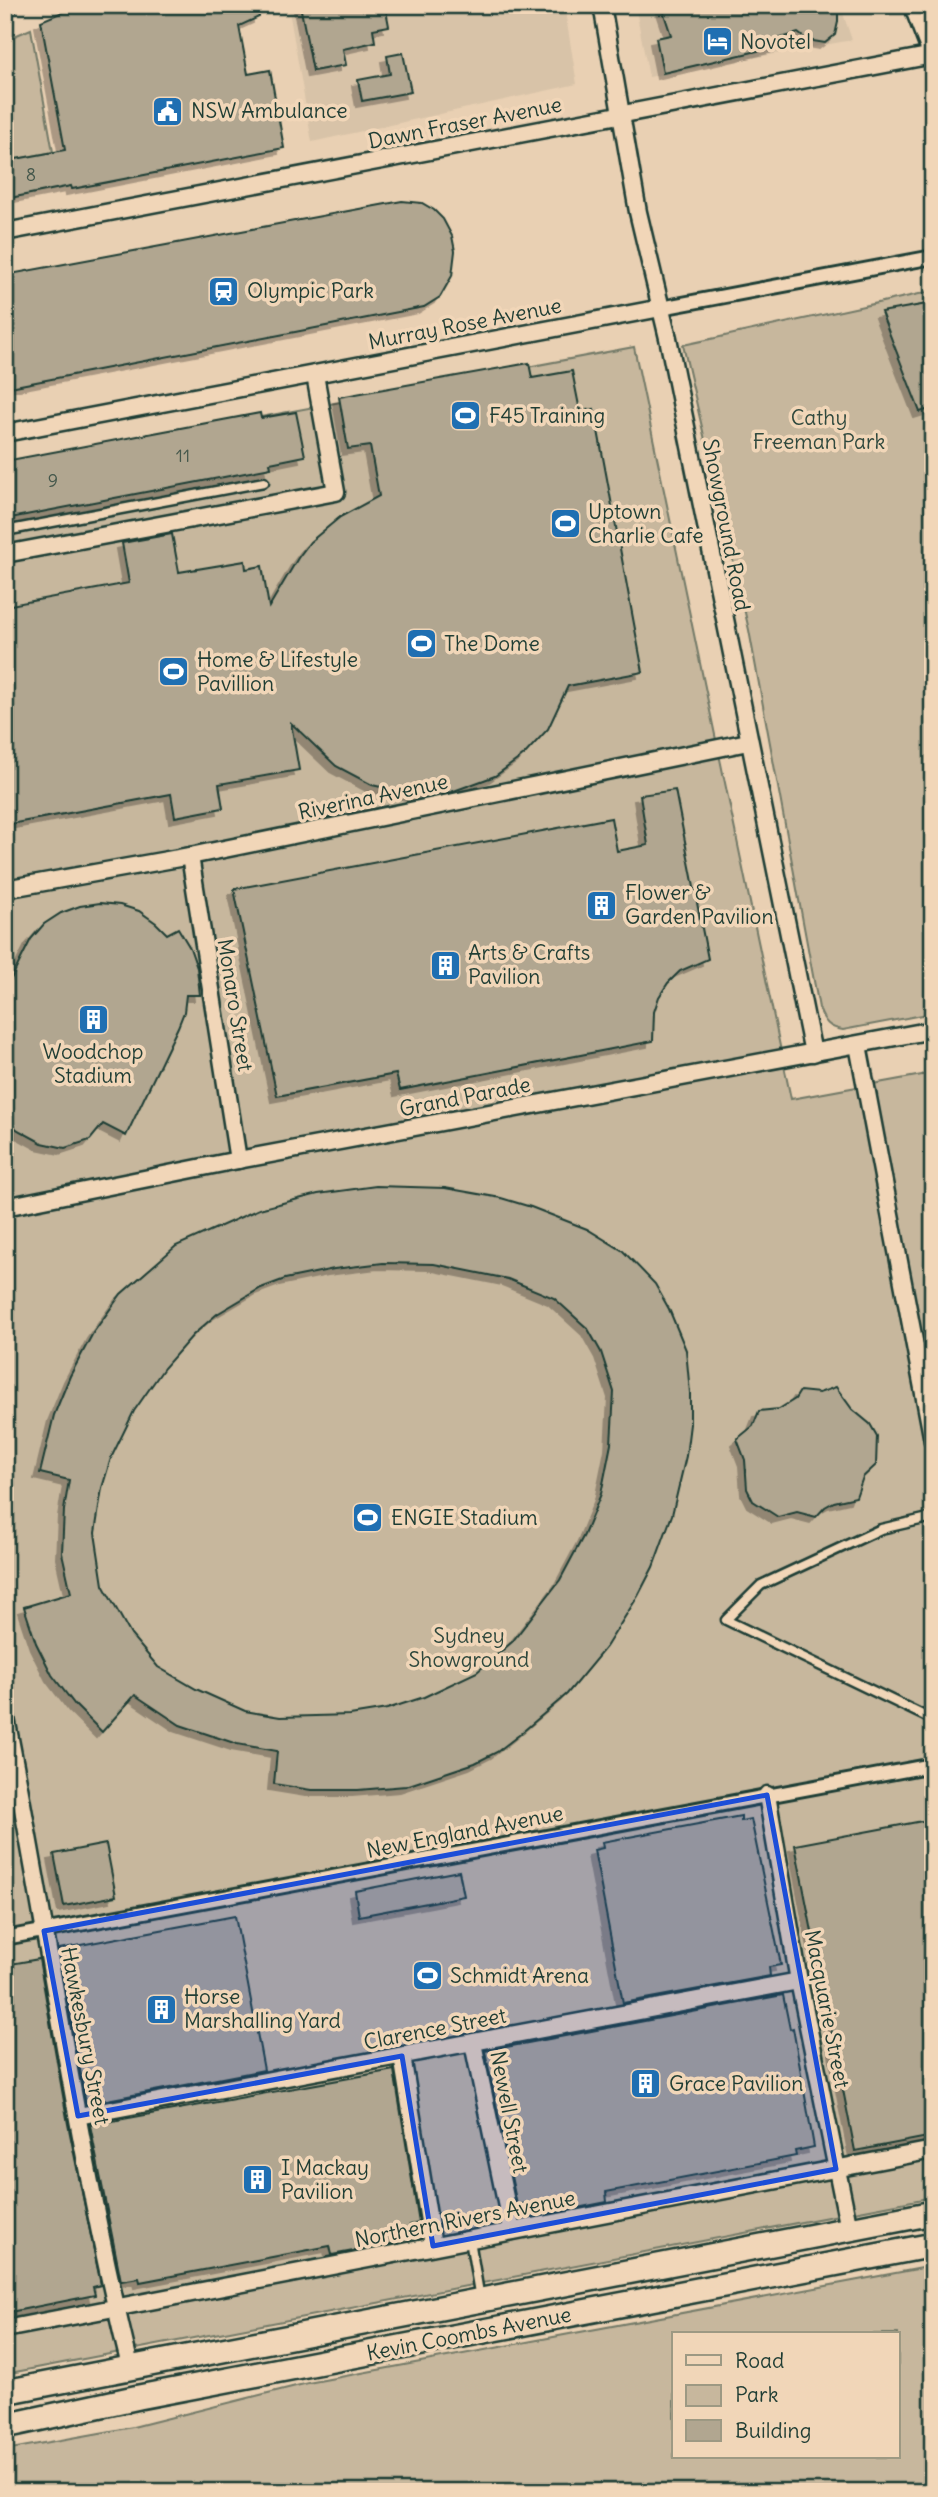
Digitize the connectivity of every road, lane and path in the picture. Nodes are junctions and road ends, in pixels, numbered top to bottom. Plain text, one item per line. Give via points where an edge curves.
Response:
1 (602, 5) edge
2 (915, 5) edge
3 (933, 53) edge
4 (621, 114) junction
5 (5, 232) edge
6 (933, 257) edge
7 (661, 307) junction
8 (315, 375) junction
9 (5, 433) edge
10 (264, 482) dead end
11 (5, 531) edge
12 (5, 554) edge
13 (748, 742) junction
14 (190, 856) junction
15 (5, 889) edge
16 (933, 1030) edge
17 (858, 1045) junction
18 (813, 1053) junction
19 (238, 1160) junction
20 (5, 1207) edge
21 (933, 1441) edge
22 (933, 1517) edge
23 (933, 1720) edge
24 (6, 1724) edge
25 (933, 1765) edge
26 (767, 1795) junction
27 (44, 1931) junction
28 (5, 1938) edge
29 (799, 1981) junction
30 (474, 2043) junction
31 (402, 2056) junction
32 (78, 2116) junction
33 (933, 2150) edge
34 (836, 2169) junction
35 (933, 2213) edge
36 (849, 2229) junction
37 (512, 2231) junction
38 (470, 2239) junction
39 (933, 2245) edge
40 (433, 2246) junction
41 (481, 2302) junction
42 (116, 2308) junction
43 (5, 2329) edge
44 (130, 2366) junction
45 (5, 2392) edge
46 (139, 2397) junction
47 (5, 2426) edge

1 - 4 street, Showground Road
2 - 3 street
3 - 4 street, Dawn Fraser Avenue
4 - 5 street, Dawn Fraser Avenue
4 - 7 street, Showground Road
6 - 7 street, Murray Rose Avenue
7 - 8 street, Murray Rose Avenue
7 - 13 street, Showground Road
8 - 9 street, Murray Rose Avenue
8 - 12 street via 336,492
10 - 11 lane
13 - 14 street, Riverina Avenue
13 - 18 street, Showground Road
14 - 15 street, Riverina Avenue
14 - 19 street, Monaro Street
16 - 17 street, Grand Parade
17 - 18 street, Grand Parade
17 - 21 street
18 - 19 street, Grand Parade
19 - 20 street, Grand Parade
22 - 23 lane via 881,1529 761,1586 726,1620
24 - 27 street, Hawkesbury Street
25 - 26 street, New England Avenue
26 - 27 street, New England Avenue
26 - 29 street, Macquarie Street
27 - 28 street, New England Avenue
27 - 32 street, Hawkesbury Street
29 - 30 street, Clarence Street
29 - 34 street, Macquarie Street
30 - 31 street, Clarence Street
30 - 37 street, Newell Street
31 - 32 street, Clarence Street
31 - 40 street
32 - 42 street, Hawkesbury Street
33 - 34 street, Northern Rivers Avenue
34 - 36 street, Macquarie Street
34 - 37 street, Northern Rivers Avenue
35 - 36 main road, Kevin Coombs Avenue
36 - 41 main road, Kevin Coombs Avenue
37 - 38 street, Northern Rivers Avenue
38 - 40 street, Northern Rivers Avenue
38 - 41 lane
39 - 46 main road, Kevin Coombs Avenue
40 - 42 street, Northern Rivers Avenue
41 - 44 main road, Kevin Coombs Avenue
42 - 43 street, Northern Rivers Avenue
42 - 44 street, Hawkesbury Street
44 - 45 main road, Kevin Coombs Avenue
44 - 46 main road
46 - 47 main road, Kevin Coombs Avenue

